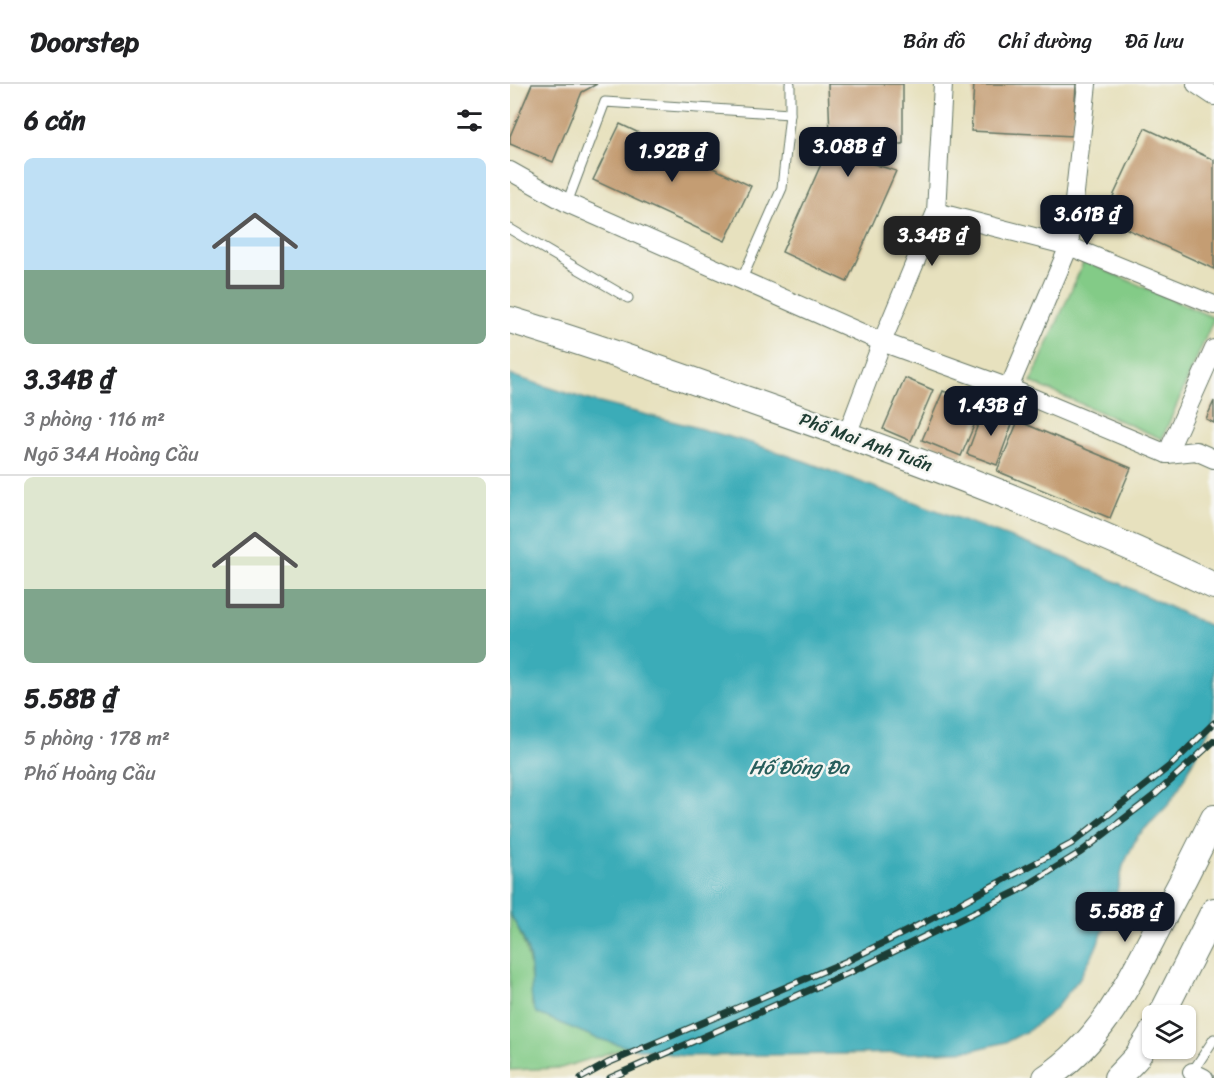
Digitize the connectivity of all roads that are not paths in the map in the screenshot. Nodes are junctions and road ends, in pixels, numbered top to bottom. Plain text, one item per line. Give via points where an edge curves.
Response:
1 (790, 84) edge
2 (943, 84) edge
3 (1088, 84) edge
4 (1196, 84) edge
5 (1214, 96) edge
6 (789, 114) junction
7 (510, 171) edge
8 (567, 203) junction
9 (936, 212) junction
10 (510, 229) edge
11 (1069, 246) junction
12 (741, 281) junction
13 (628, 298) dead end
14 (1214, 305) edge
15 (510, 320) edge
16 (882, 342) junction
17 (1214, 349) edge
18 (1009, 388) junction
19 (847, 435) junction
20 (1167, 454) junction
21 (1214, 459) edge
22 (1214, 585) edge
23 (1214, 818) edge
24 (1214, 911) edge
25 (1167, 1005) edge
26 (1214, 1039) edge
27 (1142, 1049) edge
28 (1194, 1076) edge
29 (1046, 1078) edge
30 (1117, 1078) edge

1 - 6 lane
2 - 9 street
3 - 11 street
4 - 5 street
6 - 8 lane via 605,102
6 - 12 lane via 782,188
7 - 8 street
8 - 12 street
9 - 11 street
9 - 16 street
10 - 13 lane
11 - 14 street
11 - 18 street
12 - 16 street
15 - 19 street, Phố Mai Anh Tuấn
16 - 18 street
16 - 19 street
17 - 20 street
18 - 20 street
19 - 22 street, Phố Mai Anh Tuấn via 963,478
20 - 21 street via 1196,451
23 - 29 street via 1106,1020 1073,1057
24 - 25 street
26 - 28 lane
27 - 30 street

